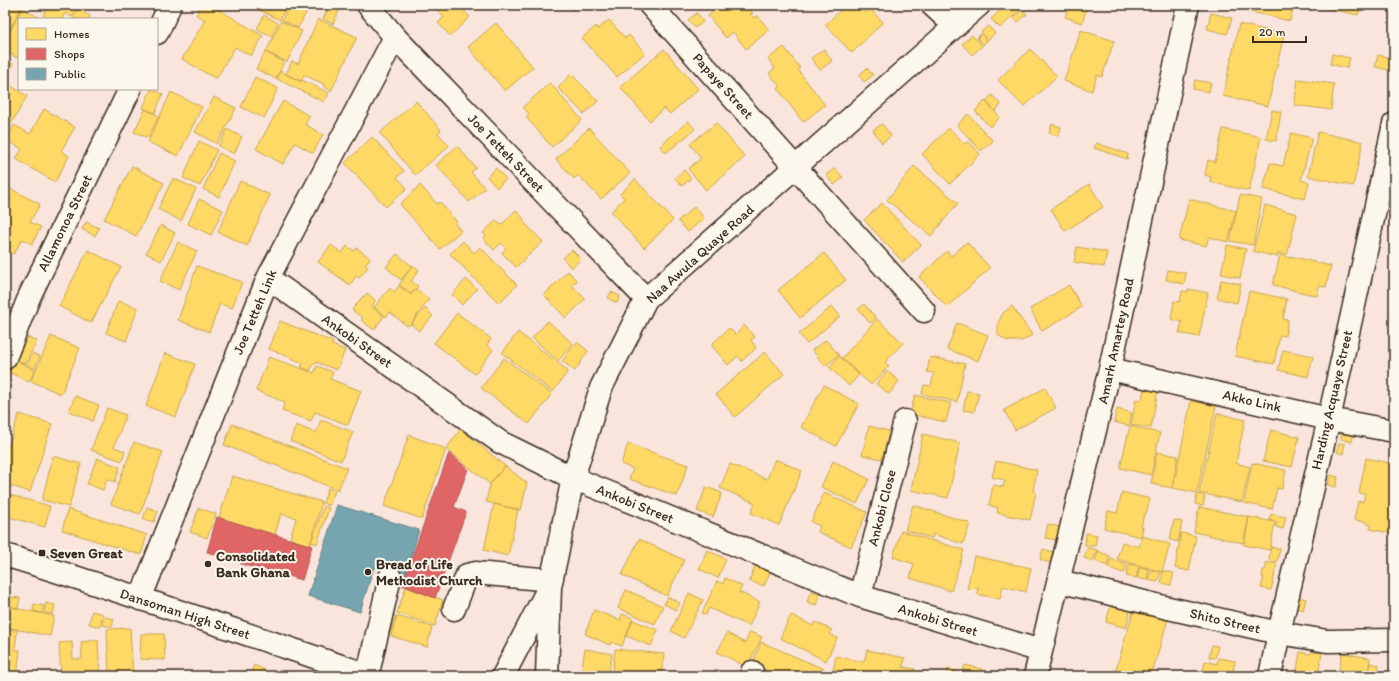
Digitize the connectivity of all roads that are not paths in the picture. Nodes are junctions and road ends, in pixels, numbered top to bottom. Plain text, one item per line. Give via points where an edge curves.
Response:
1 (170, 5) edge
2 (368, 5) edge
3 (650, 5) edge
4 (932, 5) edge
5 (979, 5) edge
6 (1188, 5) edge
7 (955, 26) junction
8 (158, 31) edge
9 (395, 37) junction
10 (130, 90) edge
11 (1394, 124) edge
12 (797, 167) junction
13 (268, 278) junction
14 (646, 299) junction
15 (924, 311) dead end
16 (5, 358) edge
17 (1110, 369) junction
18 (1329, 419) junction
19 (905, 421) dead end
20 (1394, 432) edge
21 (573, 478) junction
22 (5, 555) edge
23 (390, 577) dead end
24 (1059, 581) junction
25 (550, 584) junction
26 (860, 596) junction
27 (140, 599) junction
28 (454, 609) dead end
29 (1278, 633) junction
30 (1394, 640) edge
31 (1042, 652) junction
32 (367, 674) edge
33 (503, 676) edge
34 (547, 676) edge
35 (1035, 676) edge
36 (1270, 676) edge

1 - 8 street
2 - 9 street, Joe Tetteh Street
3 - 12 street, Papaye Street
4 - 7 street
5 - 7 street, Naa Awula Quaye Road
6 - 17 street, Amarh Amartey Road
7 - 12 street, Naa Awula Quaye Road
9 - 13 street, Joe Tetteh Link
9 - 14 street, Joe Tetteh Street
10 - 16 street, Allamonoa Street via 30,295
11 - 18 street, Harding Acquaye Street
12 - 14 street, Naa Awula Quaye Road
12 - 15 street, Papaye Street
13 - 21 street, Ankobi Street via 500,442
13 - 27 street, Joe Tetteh Link
14 - 21 street, Naa Awula Quaye Road via 601,388
17 - 18 street, Akko Link
17 - 24 street, Amarh Amartey Road
18 - 20 street, Akko Link
18 - 29 street, Harding Acquaye Street
19 - 26 street, Ankobi Close
21 - 25 street, Naa Awula Quaye Road
21 - 26 street, Ankobi Street
22 - 27 street, Dansoman High Street
23 - 32 street
24 - 29 street, Shito Street
24 - 31 street, Amarh Amartey Road
25 - 28 street via 476,573 467,575
25 - 33 street, Naa Awula Quaye Road
25 - 34 street, Naa Awula Quaye Road
26 - 31 street, Ankobi Street
27 - 32 street, Dansoman High Street
29 - 30 street, Shito Street via 1327,641
29 - 36 street, Harding Acquaye Street
31 - 35 street, Amarh Amartey Road

